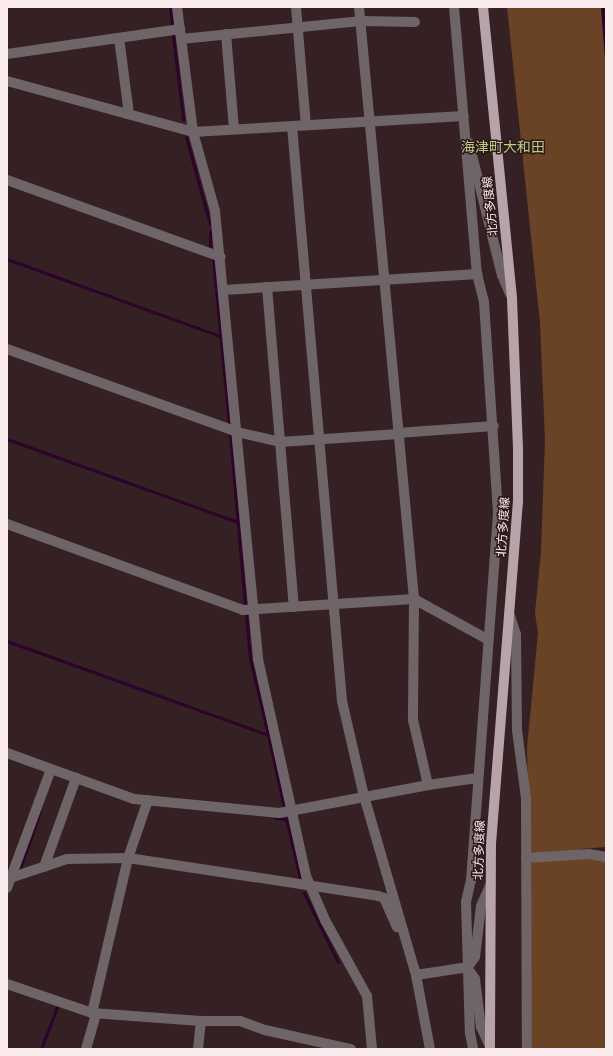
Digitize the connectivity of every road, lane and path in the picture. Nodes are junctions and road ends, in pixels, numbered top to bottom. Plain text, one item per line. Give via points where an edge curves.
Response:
1 (177, 7) edge
2 (296, 7) edge
3 (359, 7) edge
4 (454, 7) edge
5 (483, 7) edge
6 (360, 21) junction
7 (415, 22) dead end
8 (298, 27) junction
9 (180, 34) junction
10 (226, 34) junction
11 (119, 38) junction
12 (7, 54) edge
13 (7, 81) edge
14 (129, 114) junction
15 (464, 116) junction
16 (370, 121) junction
17 (306, 125) junction
18 (292, 126) junction
19 (234, 129) junction
20 (194, 132) junction
21 (7, 180) edge
22 (221, 257) junction
23 (477, 274) junction
24 (385, 280) junction
25 (305, 285) junction
26 (267, 287) junction
27 (224, 290) junction
28 (512, 299) junction
29 (7, 349) edge
30 (494, 426) junction
31 (237, 432) junction
32 (398, 434) junction
33 (318, 440) junction
34 (280, 442) junction
35 (7, 524) edge
36 (414, 599) junction
37 (334, 604) junction
38 (294, 607) junction
39 (253, 610) junction
40 (510, 616) junction
41 (489, 640) junction
42 (7, 753) edge
43 (51, 769) junction
44 (76, 778) junction
45 (478, 778) junction
46 (428, 785) junction
47 (364, 796) junction
48 (148, 800) junction
49 (291, 811) junction
50 (606, 857) edge
51 (128, 858) junction
52 (526, 858) junction
53 (44, 867) junction
54 (9, 883) edge
55 (491, 884) junction
56 (309, 885) junction
57 (407, 941) junction
58 (468, 967) junction
59 (416, 975) junction
60 (7, 984) edge
61 (94, 1013) junction
62 (202, 1021) junction
63 (490, 1047) edge
64 (86, 1049) edge
65 (198, 1049) edge
66 (351, 1049) edge
67 (372, 1049) edge
68 (430, 1049) edge
69 (473, 1049) edge
70 (527, 1049) edge

1 - 9 street
2 - 8 street
3 - 6 street
4 - 15 street
5 - 28 main road, 北方多度線
6 - 7 street
6 - 8 street
6 - 16 street
8 - 10 street
8 - 17 street
9 - 10 street
9 - 11 street
9 - 20 street
10 - 19 street
11 - 12 street
11 - 14 street
13 - 14 street
14 - 20 street
15 - 16 street
15 - 23 street
15 - 28 street via 481,196 502,275
16 - 17 street
16 - 24 street
17 - 18 street
18 - 19 street
18 - 25 street
19 - 20 street
20 - 22 street via 215,211
21 - 22 street
22 - 27 street
23 - 24 street
23 - 30 street via 484,302
24 - 25 street
24 - 32 street
25 - 26 street
25 - 33 street
26 - 27 street
26 - 34 street
27 - 31 street
28 - 40 main road, 北方多度線 via 517,381 518,486
29 - 31 street
30 - 32 street
30 - 41 street via 498,542
31 - 34 street
31 - 39 street
32 - 33 street
32 - 36 street
33 - 34 street
33 - 37 street
34 - 38 street
35 - 39 street via 243,610
36 - 37 street
36 - 41 street
36 - 46 street via 413,720
37 - 38 street
37 - 47 street via 342,701
38 - 39 street
39 - 49 street via 258,658
40 - 52 street via 516,634 517,730 526,798
40 - 55 main road, 北方多度線 via 497,748
41 - 45 street
42 - 43 street
43 - 44 street
43 - 54 street
44 - 48 street via 134,799
44 - 53 street
45 - 46 street
45 - 58 street via 471,880 466,902
46 - 47 street
47 - 49 street
47 - 57 street
48 - 49 street via 279,813
48 - 51 street
49 - 56 street
50 - 52 street via 589,854
51 - 53 street via 67,859
51 - 56 street
51 - 61 street
52 - 70 street
53 - 54 street
55 - 58 street via 481,906 475,957
55 - 63 main road, 北方多度線
56 - 57 street via 384,898 402,939
56 - 67 street via 334,939 367,996
57 - 59 street
58 - 59 street
58 - 63 street via 475,979 481,1027
58 - 69 street via 470,1033
59 - 68 street
60 - 61 street
61 - 62 street
61 - 64 street
62 - 65 street
62 - 66 street via 240,1021 265,1030

